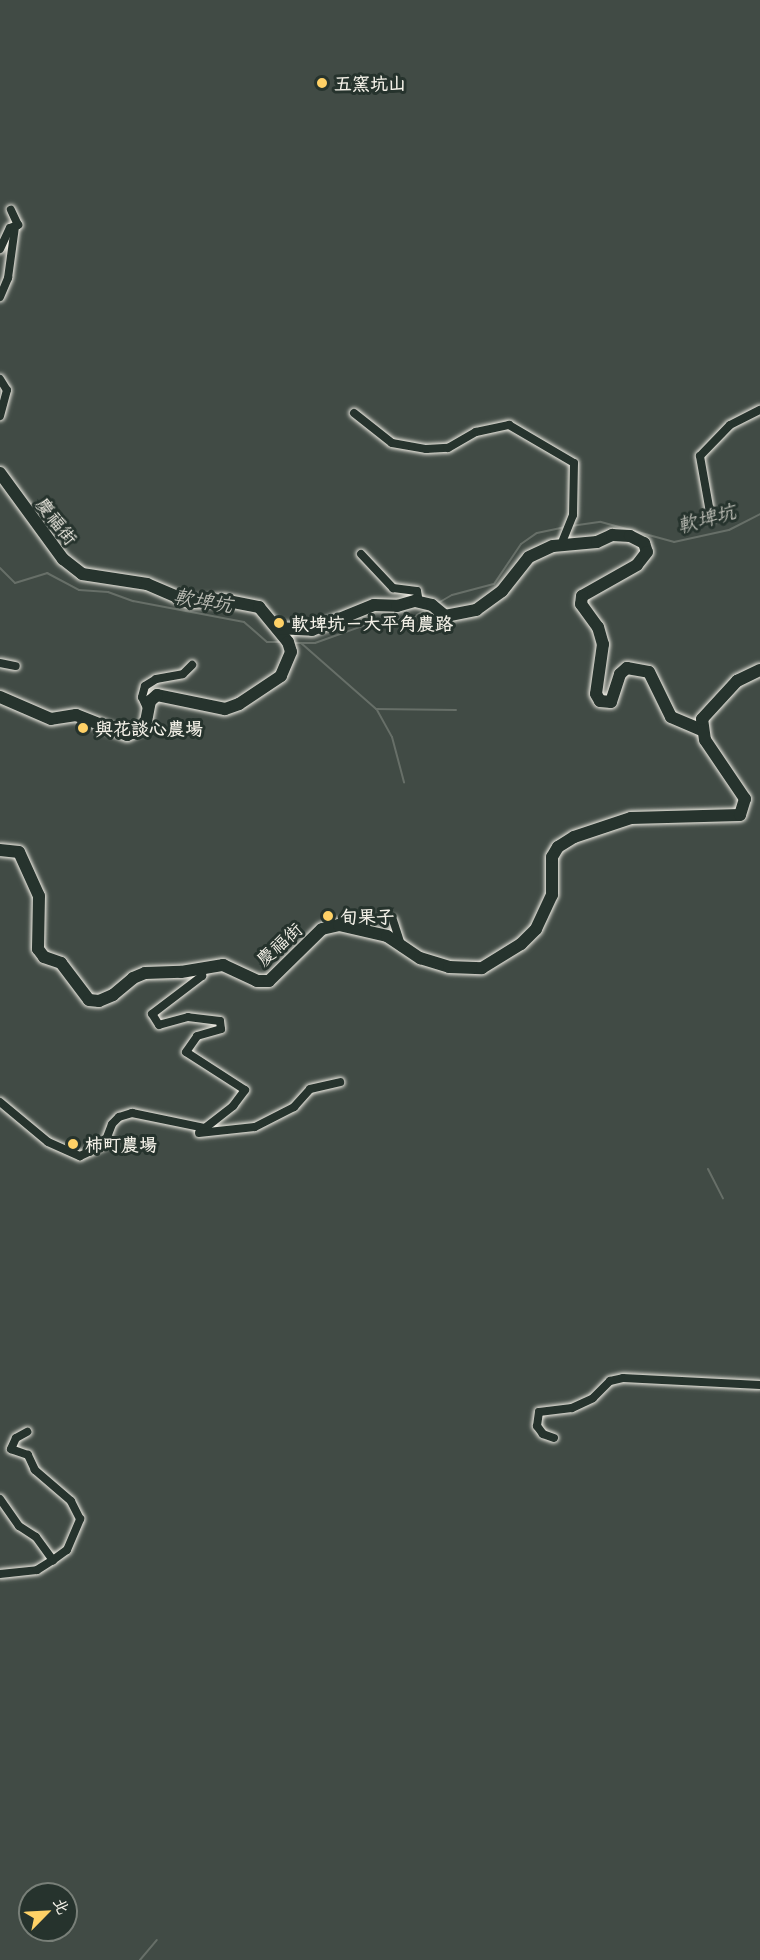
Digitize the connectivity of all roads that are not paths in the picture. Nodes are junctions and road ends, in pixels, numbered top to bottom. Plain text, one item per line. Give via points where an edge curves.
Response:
1 (11, 210) dead end
2 (15, 227) junction
3 (0, 249) edge
4 (0, 297) edge
5 (0, 379) edge
6 (760, 410) edge
7 (354, 413) dead end
8 (0, 416) edge
9 (0, 473) edge
10 (711, 518) dead end
11 (563, 540) junction
12 (362, 554) dead end
13 (417, 601) junction
14 (277, 628) junction
15 (0, 663) edge
16 (192, 665) dead end
17 (16, 666) dead end
18 (760, 670) edge
19 (0, 697) edge
20 (149, 710) junction
21 (701, 730) junction
22 (0, 850) edge
23 (393, 920) dead end
24 (403, 949) junction
25 (203, 967) junction
26 (340, 1082) dead end
27 (0, 1102) edge
28 (192, 1128) junction
29 (760, 1384) edge
30 (27, 1432) dead end
31 (554, 1438) dead end
32 (0, 1499) edge
33 (54, 1560) junction
34 (0, 1575) edge

1 - 2 street via 18,225
2 - 3 street via 10,228
2 - 4 street via 8,278
5 - 8 street via 7,390
6 - 10 street via 730,425 700,456
7 - 11 street via 392,443 426,449 448,448 476,432 509,425 574,463 573,515
9 - 14 street, 慶福街 via 63,559 82,574 147,584 189,602 244,602 259,606
11 - 13 street via 529,557 502,591 476,610 445,616 432,605
11 - 21 street via 597,542 612,535 630,536 644,543 647,552 637,565 582,596 581,604 598,627 603,644 596,694 600,701 611,702 620,674 627,668 649,672 671,717
12 - 13 street via 393,588 417,591
13 - 14 street via 397,606 374,605 312,630
14 - 20 street, 慶福街 via 289,644 287,668 238,704 225,709 158,695
15 - 17 street
16 - 20 street via 183,674 156,679 145,686 142,697
18 - 21 street via 737,681 713,703 705,712
19 - 20 street, 慶福街 via 46,717 76,715 127,735 146,726
21 - 24 street, 慶福街 via 742,792 746,807 740,815 631,818 574,837 558,847 552,857 552,895 536,928 522,944 482,968 449,967
22 - 25 street, 慶福街 via 19,852 39,896 38,949 44,957 61,963 89,1000 114,995 145,973
23 - 24 street
24 - 25 street, 慶福街 via 387,936 339,926 322,929 269,981 257,981 237,968 223,965
25 - 28 street via 202,976 156,1010 153,1020 159,1025 188,1017 220,1021 221,1029 197,1036 186,1052 245,1090 233,1106 205,1128
26 - 28 street via 310,1089 294,1107 255,1127 196,1133
27 - 28 street via 48,1142 74,1155 98,1150 108,1139 112,1124 132,1113
29 - 31 street via 623,1378 610,1381 593,1398 572,1408 539,1412 537,1426 543,1434
30 - 33 street via 16,1438 11,1449 28,1455 35,1470 79,1513 67,1550
32 - 33 street via 19,1526 36,1537
33 - 34 street via 37,1570

